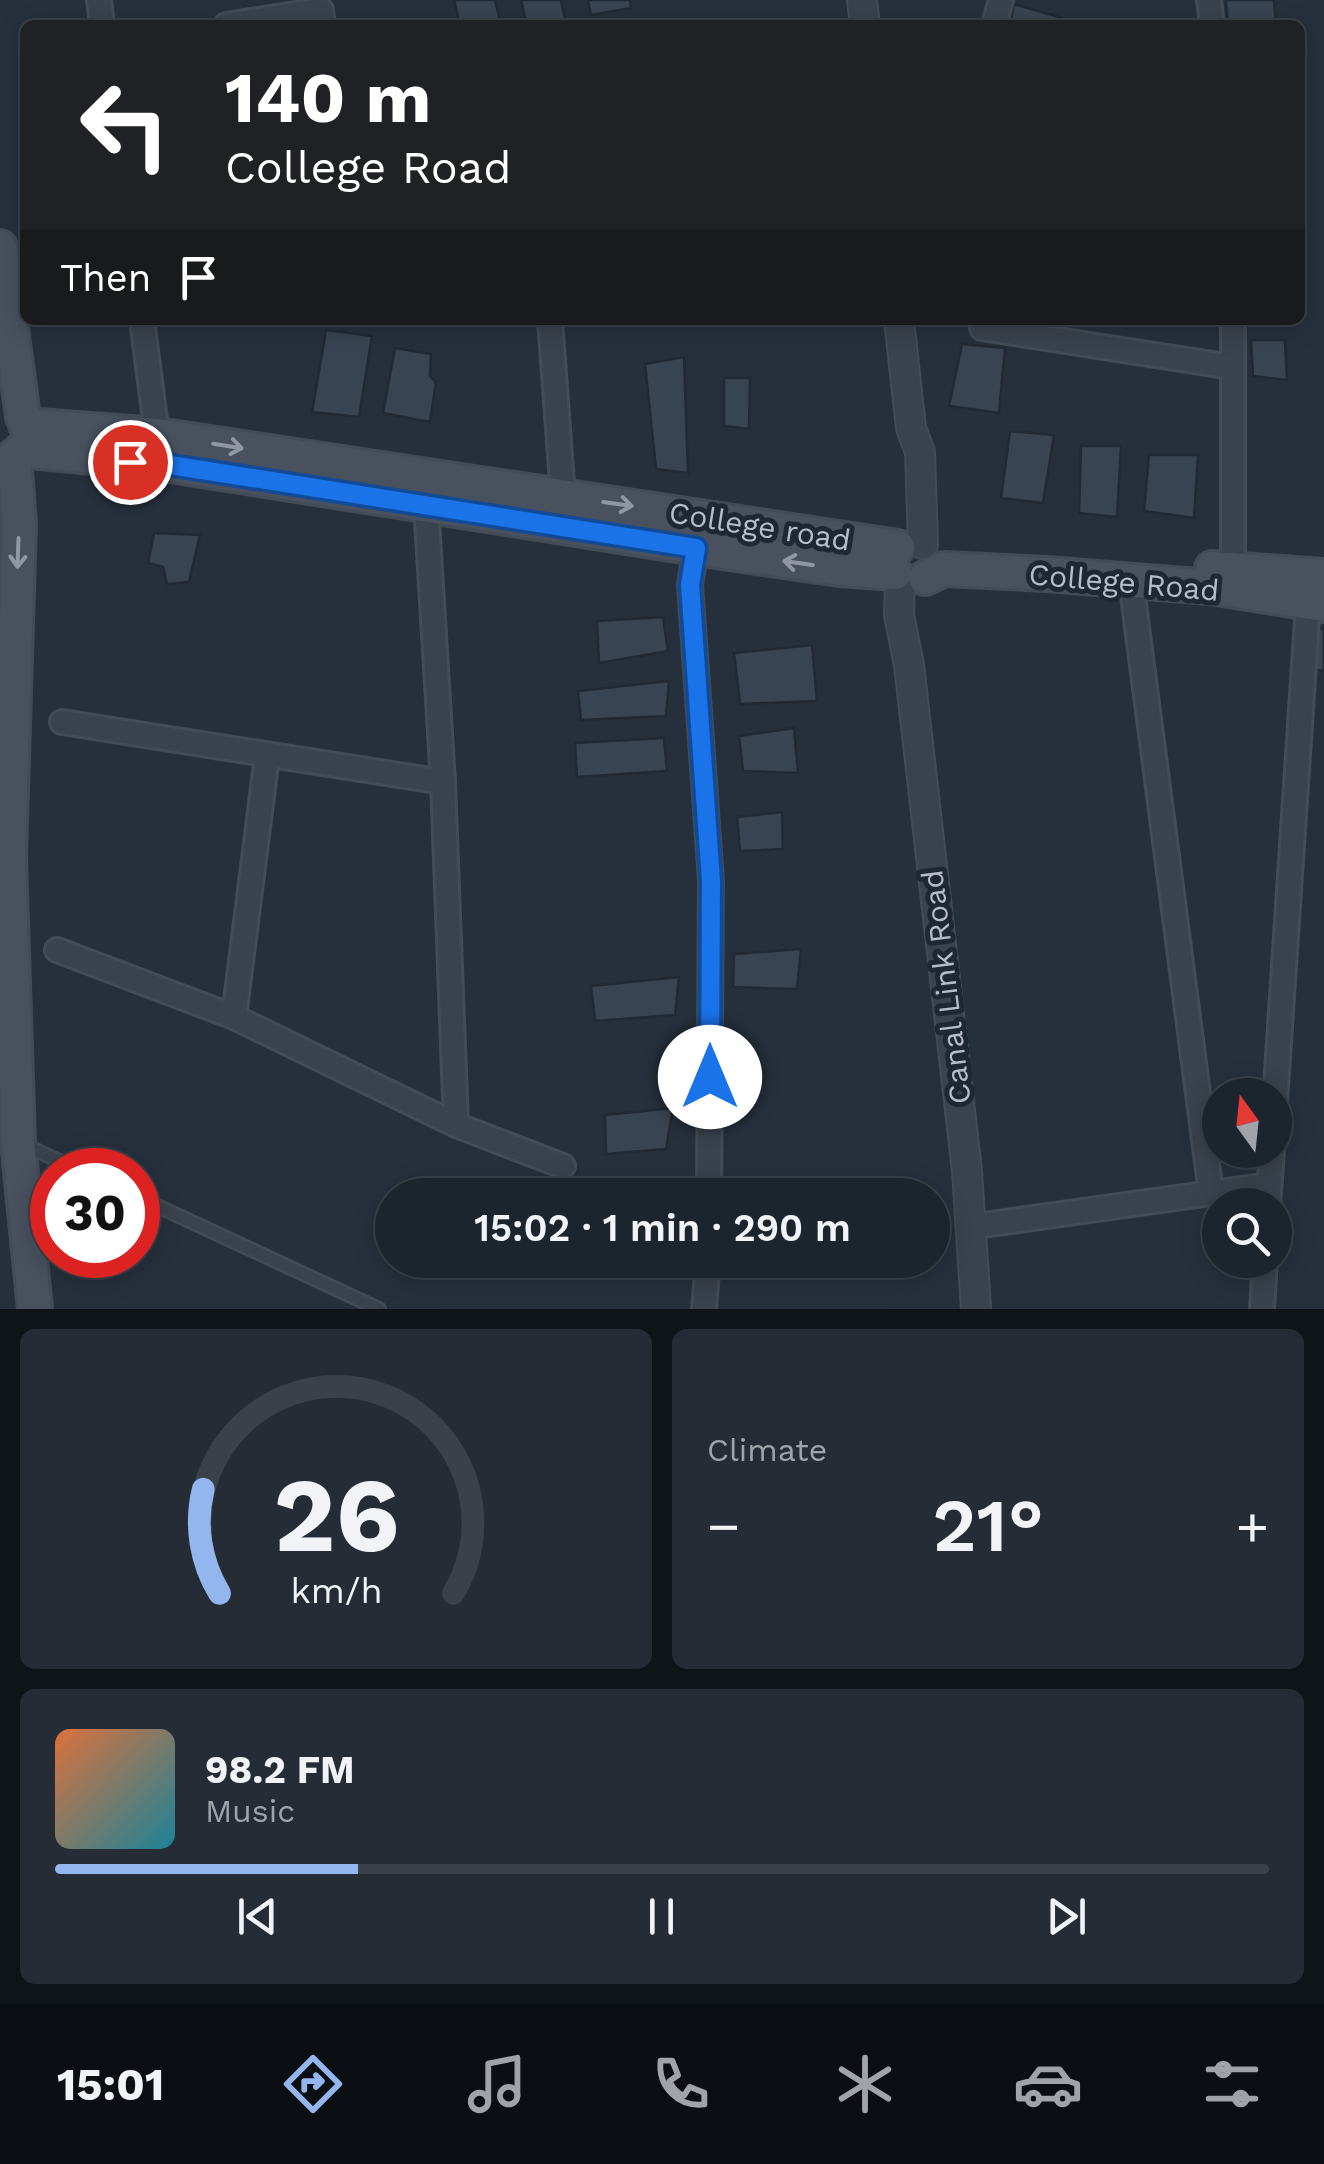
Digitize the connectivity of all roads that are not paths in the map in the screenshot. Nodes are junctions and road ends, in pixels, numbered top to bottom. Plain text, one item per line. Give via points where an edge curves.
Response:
1 (258, 20) edge
2 (322, 20) edge
3 (0, 247) edge
4 (143, 325) edge
5 (550, 325) edge
6 (901, 325) edge
7 (1232, 325) edge
8 (982, 328) dead end
9 (1232, 368) junction
10 (157, 435) junction
11 (14, 436) edge
12 (563, 496) junction
13 (426, 504) junction
14 (696, 548) junction
15 (912, 562) junction
16 (1233, 570) junction
17 (1132, 581) junction
18 (1319, 595) edge
19 (62, 722) dead end
20 (267, 756) junction
21 (442, 782) junction
22 (57, 950) dead end
23 (234, 1017) junction
24 (1277, 1078) edge
25 (456, 1125) junction
26 (9, 1140) edge
27 (563, 1166) dead end
28 (709, 1178) edge
29 (1210, 1188) edge
30 (1202, 1194) edge
31 (160, 1208) edge
32 (969, 1226) junction
33 (707, 1278) edge
34 (1264, 1278) edge
35 (36, 1309) edge
36 (378, 1309) edge
37 (704, 1309) edge
38 (976, 1309) edge
39 (1262, 1309) edge

1 - 2 street via 321,10
3 - 11 main road
4 - 10 street
5 - 12 street
6 - 15 street, Canal Link Road via 911,428 903,457
7 - 9 street
8 - 9 street
9 - 16 street
10 - 11 main road, College road
10 -> 12 main road, College road
11 - 13 main road, College Road
11 -> 26 main road via 19,524
12 -> 15 main road, College road
13 - 14 main road, College Road
13 - 21 street
15 -> 14 main road, College Road via 840,569
14 - 28 street via 690,585 711,881
15 - 16 main road, College road
15 - 17 main road, College Road
15 - 32 street, Canal Link Road via 899,616
16 - 18 main road, College road
17 - 18 main road, College Road
17 - 29 street
18 - 24 street
19 - 20 street
20 - 21 street
20 - 23 street
21 - 25 street
22 - 23 street
23 - 25 street
25 - 27 street
26 - 35 main road
30 - 32 street
31 - 36 lane
32 - 38 street, Canal Link Road
33 - 37 street
34 - 39 street

